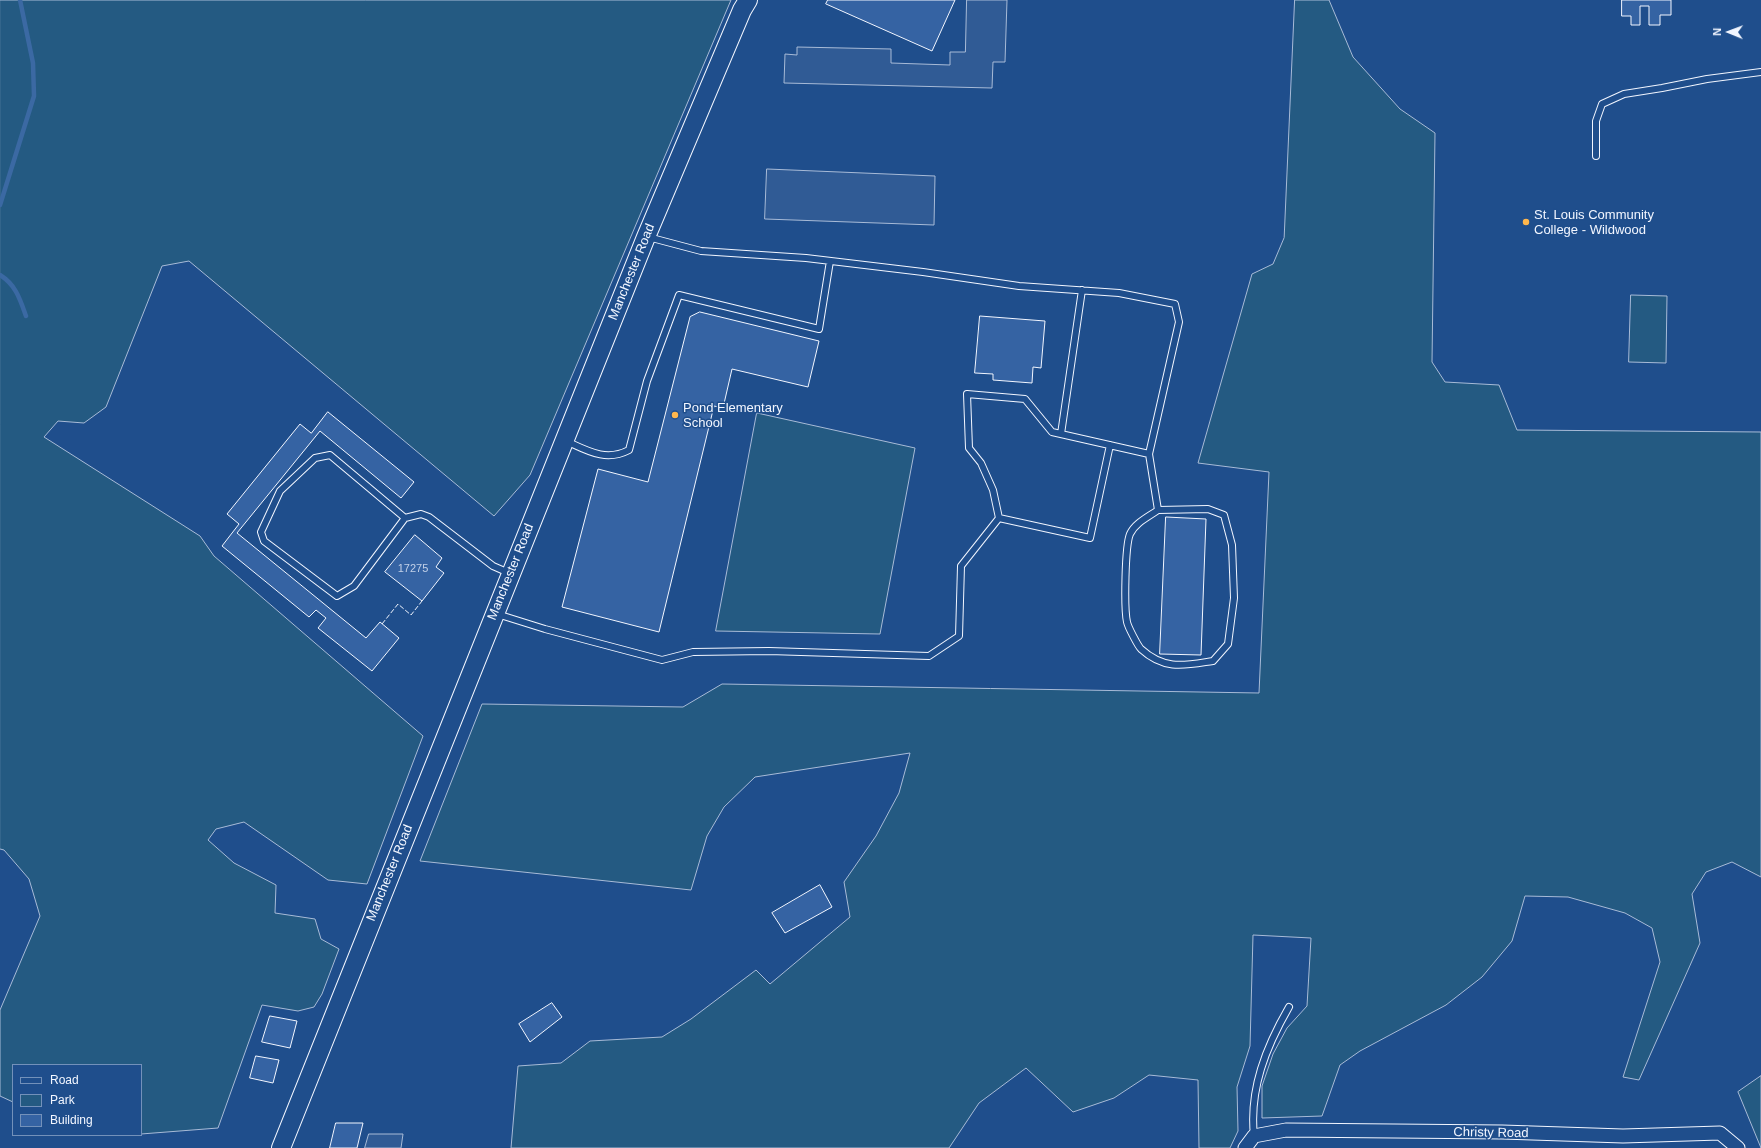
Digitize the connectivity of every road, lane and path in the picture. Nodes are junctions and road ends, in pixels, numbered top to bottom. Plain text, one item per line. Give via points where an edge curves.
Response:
1 (748, 0) edge
2 (1761, 72) edge
3 (1596, 156) dead end
4 (646, 237) junction
5 (830, 261) junction
6 (1082, 290) junction
7 (1061, 434) junction
8 (564, 440) junction
9 (1110, 445) junction
10 (1149, 454) junction
11 (1158, 510) junction
12 (405, 518) junction
13 (999, 518) junction
14 (510, 573) junction
15 (495, 613) junction
16 (1289, 1007) dead end
17 (1254, 1136) junction
18 (281, 1148) edge
19 (1245, 1148) edge
20 (1738, 1148) edge

1 - 4 street, Manchester Road
2 - 3 lane via 1624,94 1602,104 1596,121
4 - 5 lane via 701,251
4 - 8 street, Manchester Road
5 - 6 lane via 1018,286
5 - 8 lane via 819,329 680,294 646,381 629,450 620,455 608,456
6 - 7 lane
6 - 10 lane via 1119,293 1175,304 1179,322
7 - 9 lane
7 - 13 lane via 1052,432 1025,399 967,394 968,448 981,463 993,490
8 - 14 street, Manchester Road
9 - 10 lane
9 - 13 lane via 1090,538
10 - 11 lane
11 - 11 lane via 1136,525 1130,534 1125,574 1127,623 1140,649 1160,661 1178,666 1214,660 1228,644 1234,598 1232,546 1224,514 1208,509
12 - 12 lane via 354,586 336,596 264,541 261,532 280,491 315,458 330,455
12 - 14 lane via 421,514 429,518 493,566
13 - 15 lane via 962,566 959,636 929,656 768,651 694,652 662,660
14 - 15 street, Manchester Road
15 - 18 street, Manchester Road
16 - 17 lane via 1273,1035 1263,1061 1254,1099
17 - 19 street
17 - 20 street, Christy Road via 1286,1130 1623,1136 1720,1133

